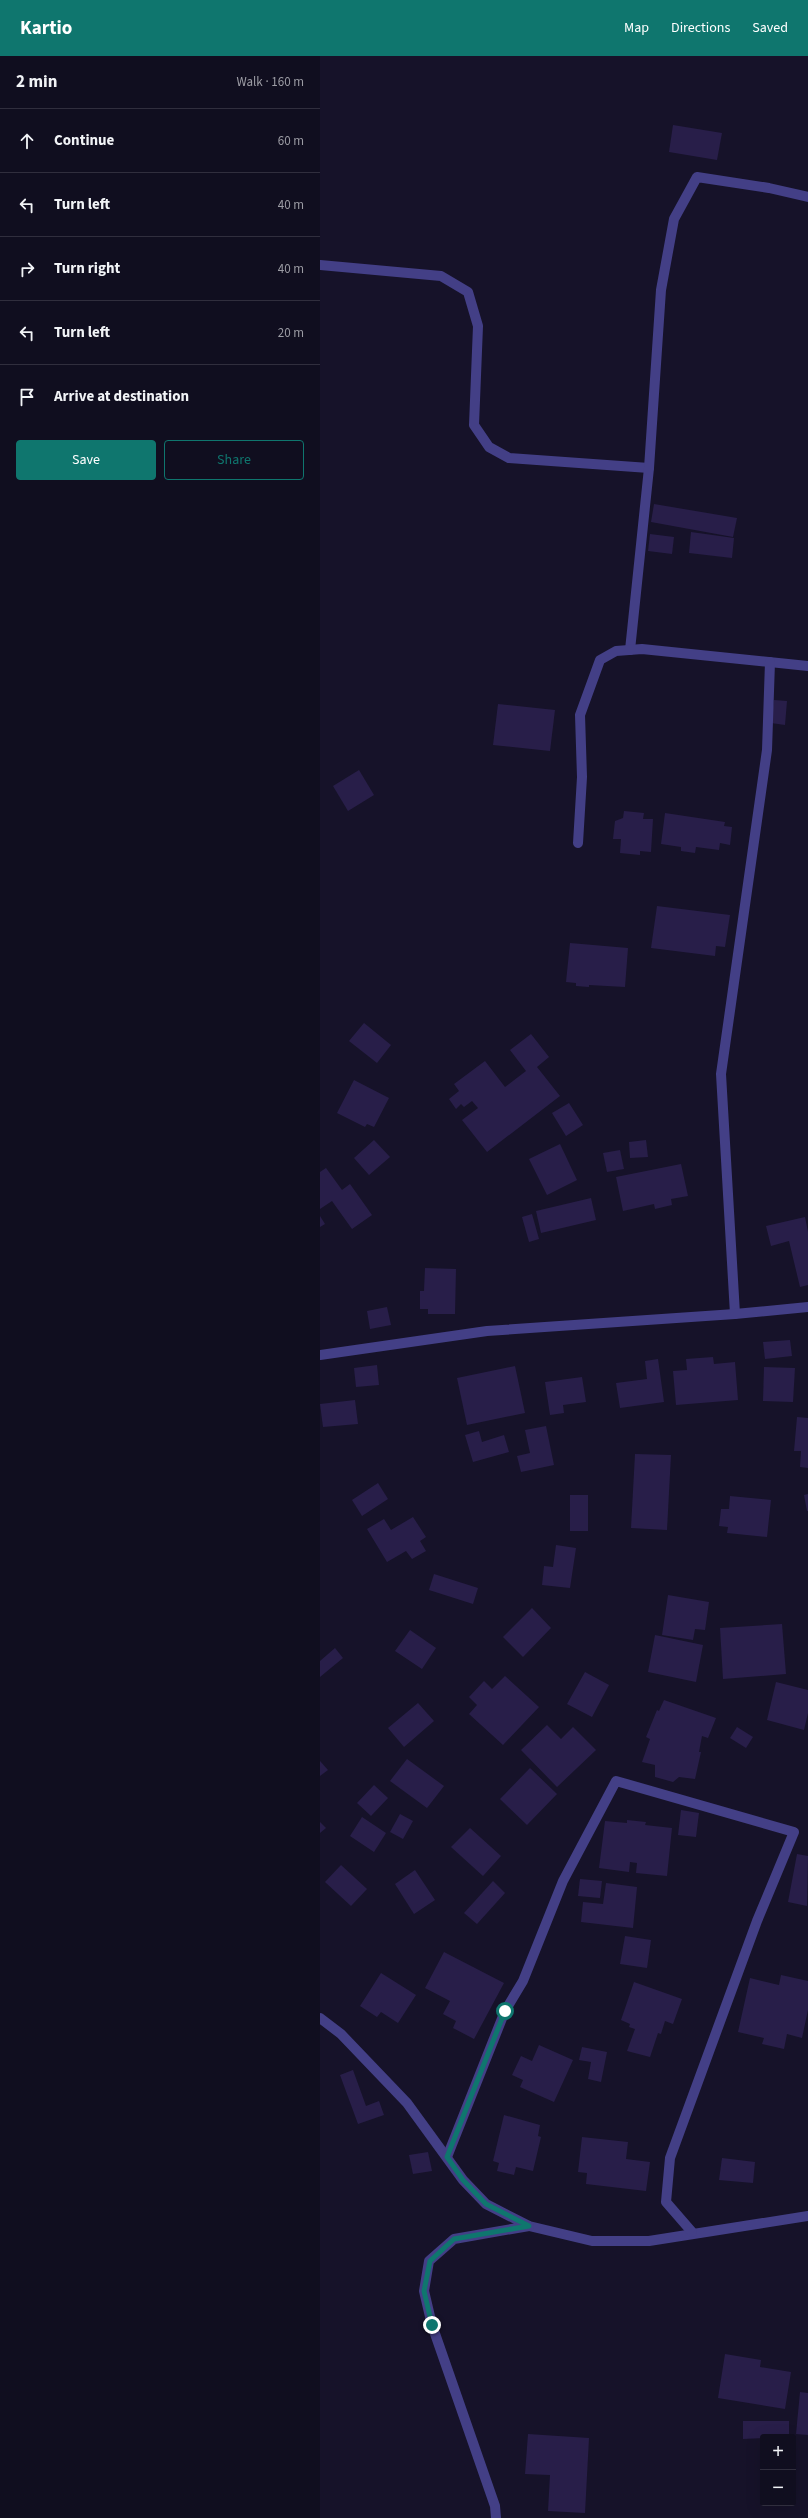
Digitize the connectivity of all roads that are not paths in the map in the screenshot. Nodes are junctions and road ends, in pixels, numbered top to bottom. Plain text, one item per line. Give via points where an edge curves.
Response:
1 (808, 197) edge
2 (320, 265) edge
3 (649, 468) junction
4 (630, 650) junction
5 (770, 662) junction
6 (808, 666) edge
7 (578, 843) dead end
8 (808, 1307) edge
9 (735, 1314) junction
10 (320, 1355) edge
11 (320, 2018) edge
12 (447, 2157) junction
13 (808, 2216) edge
14 (529, 2226) junction
15 (692, 2232) junction
16 (496, 2518) edge

1 - 3 street via 697,177 674,219 661,290
2 - 3 street via 441,276 468,292 478,326 474,425 489,447 510,458
3 - 4 street
4 - 5 street
4 - 7 street via 616,651 600,660 580,715 582,777
5 - 6 street
5 - 9 street via 767,750 721,1074
8 - 9 street
9 - 10 street via 486,1331
11 - 12 street via 341,2034 407,2103
12 - 14 street via 463,2180 486,2204
12 - 15 street via 505,2011 523,1982 563,1881 616,1781 794,1832 756,1921 670,2158 666,2202
13 - 15 street
14 - 15 street via 592,2241 649,2241
14 - 16 street via 454,2239 430,2261 424,2291 432,2325 495,2506

